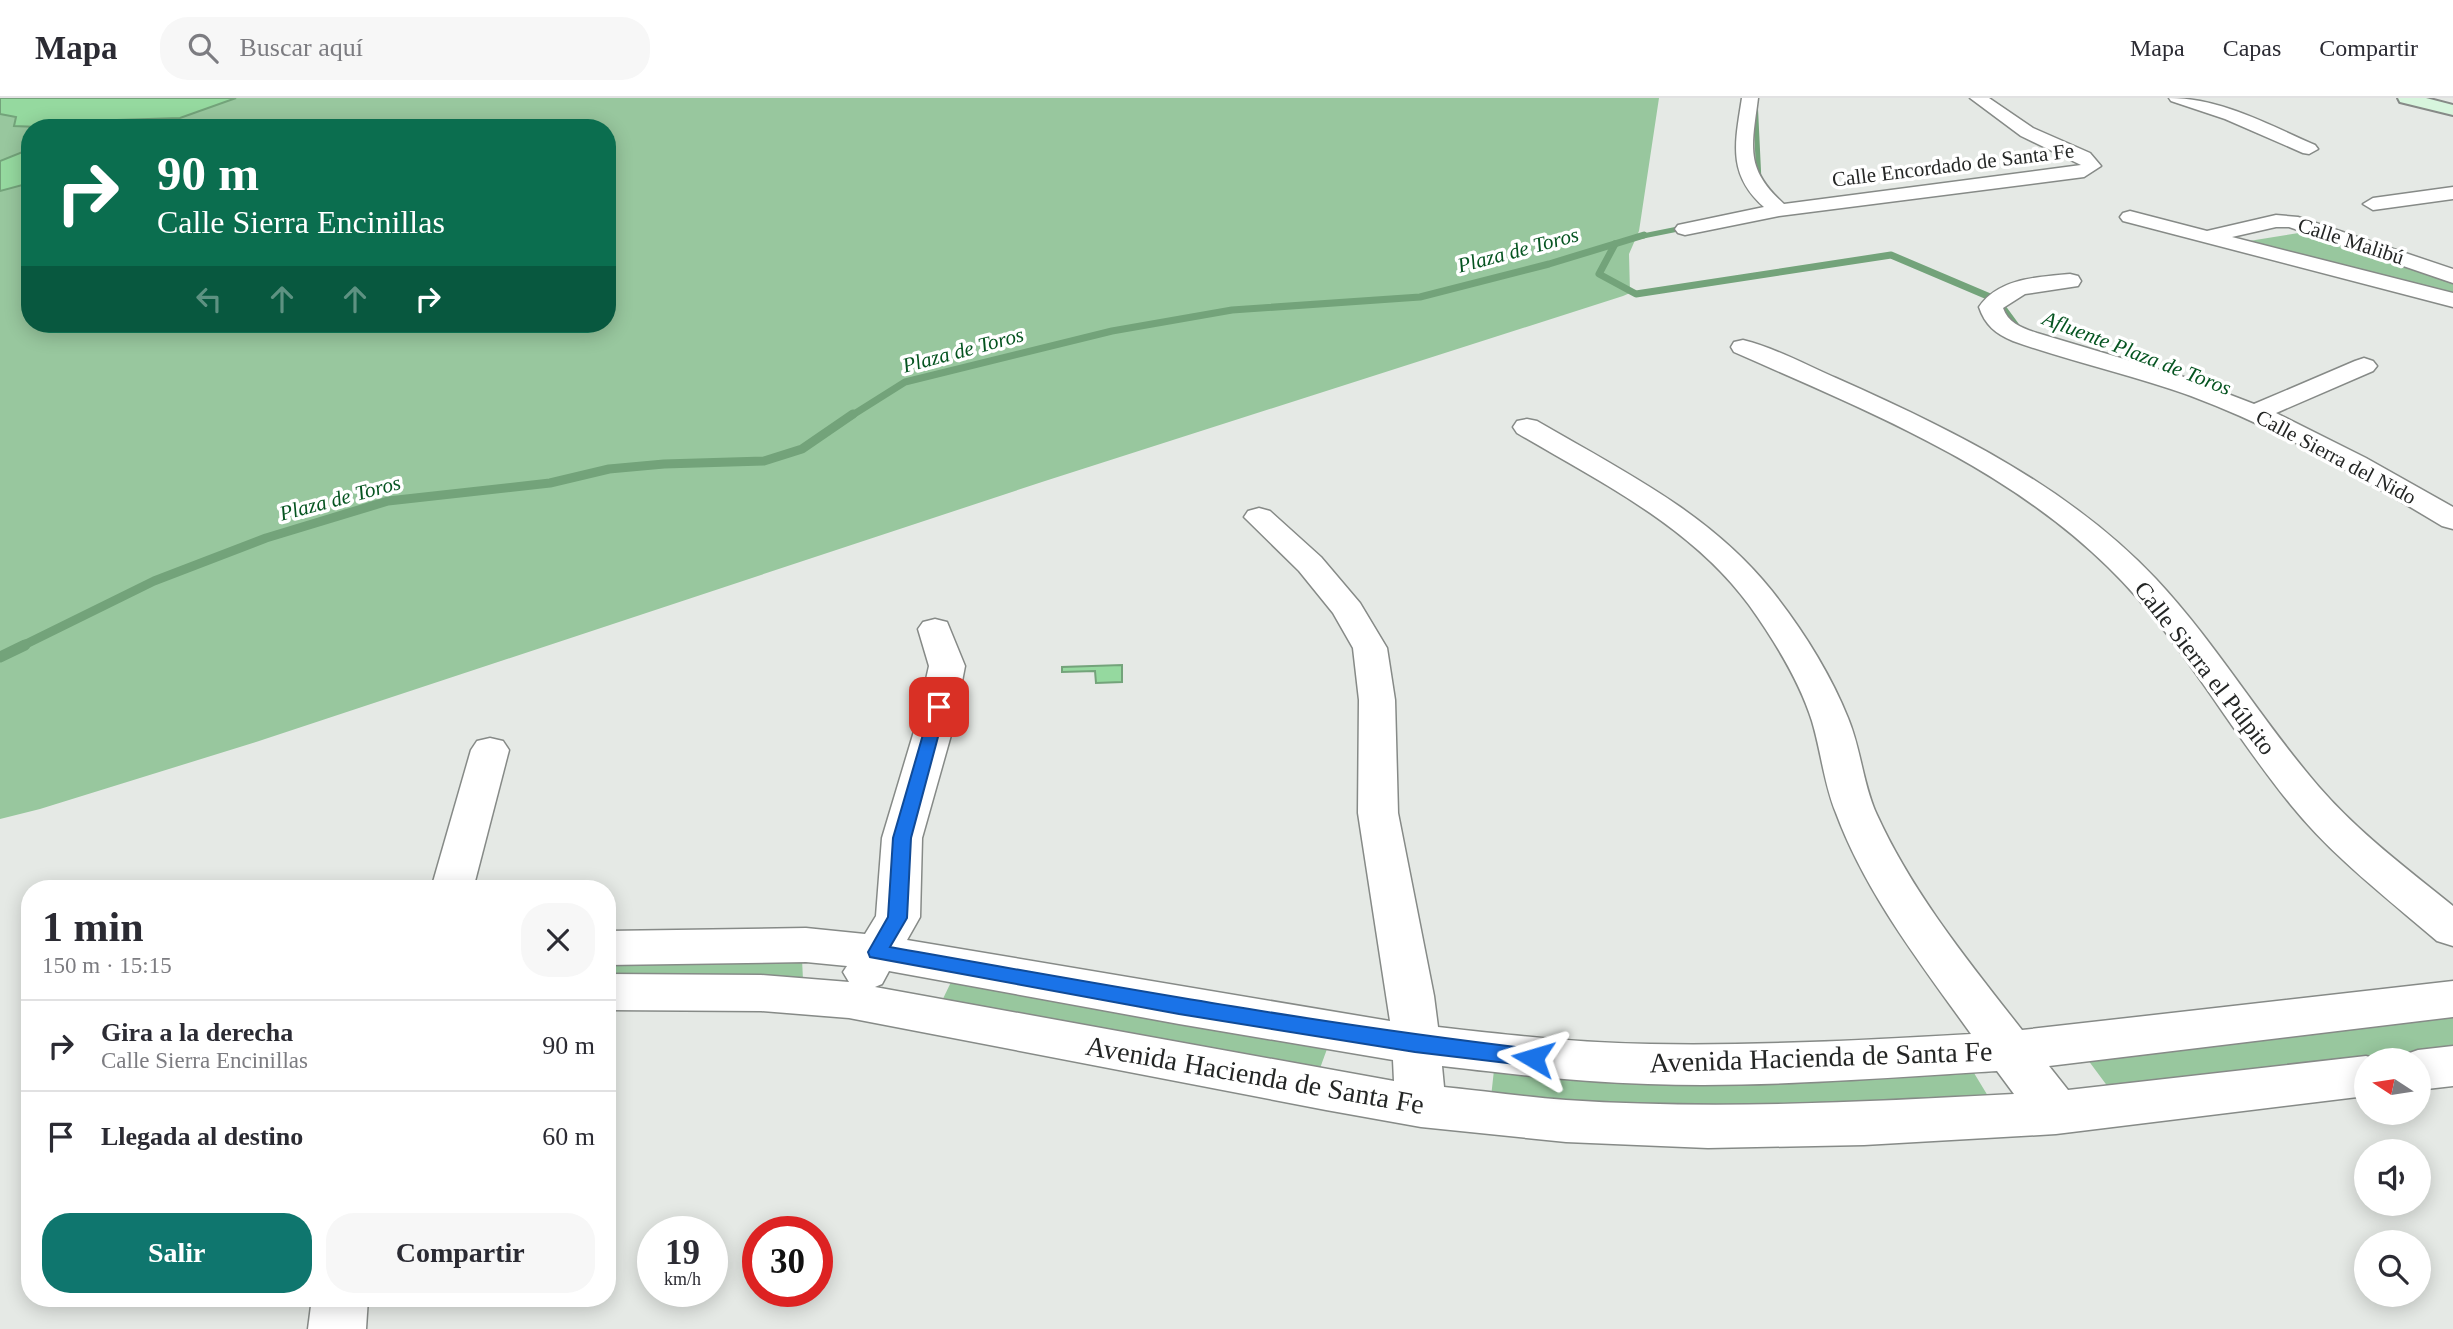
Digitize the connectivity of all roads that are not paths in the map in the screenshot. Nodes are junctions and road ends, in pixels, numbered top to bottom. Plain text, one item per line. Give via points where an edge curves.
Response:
1 (1749, 98) edge
2 (1978, 98) edge
3 (2177, 98) edge
4 (2406, 98) edge
5 (2453, 110) edge
6 (2309, 149) dead end
7 (2453, 193) edge
8 (2400, 200) junction
9 (2373, 204) dead end
10 (1779, 210) junction
11 (2437, 212) dead end
12 (2130, 216) dead end
13 (1685, 229) dead end
14 (2207, 236) junction
15 (2453, 275) edge
16 (2070, 281) dead end
17 (2453, 300) edge
18 (1743, 347) dead end
19 (2364, 366) dead end
20 (2255, 413) junction
21 (1527, 427) dead end
22 (1259, 517) dead end
23 (2453, 520) edge
24 (935, 629) dead end
25 (490, 750) dead end
26 (454, 880) edge
27 (2453, 930) edge
28 (616, 948) edge
29 (877, 952) junction
30 (616, 992) edge
31 (2453, 999) edge
32 (849, 1000) junction
33 (1415, 1044) junction
34 (2010, 1051) junction
35 (2453, 1066) edge
36 (2431, 1069) edge
37 (2354, 1077) edge
38 (1421, 1106) junction
39 (2056, 1113) junction
40 (339, 1307) edge
41 (337, 1329) edge

1 - 10 street via 1745,154 1751,181
2 - 10 street, Calle Encordado de Santa Fe via 2027,132 2084,157 2092,166 2084,171
3 - 6 street via 2231,115
4 - 5 main road
7 - 8 street, Calle Malibú
8 - 9 street, Calle Malibú
8 - 11 street
10 - 13 street, Calle Encordado de Santa Fe
12 - 14 street, Calle Malibú
14 - 15 street, Calle Malibú via 2291,221
14 - 17 street, Calle Malibú
16 - 20 street, Calle Sierra del Nido via 2024,286 2001,295 1991,307 1993,316 2009,331
18 - 27 street, Calle Sierra el Púlpito via 1929,430 2037,492 2067,516 2118,559 2153,597 2201,654 2265,746 2346,840
19 - 20 street
20 - 23 street, Calle Sierra del Nido
21 - 34 street via 1668,510 1712,546 1760,597 1800,656 1830,719 1855,812 1882,869 1926,938
22 - 33 street via 1310,564 1348,610 1370,648 1377,700 1378,813 1411,996
24 - 29 street via 947,666 902,838 898,918
25 - 26 street
28 - 29 street, Avenida Hacienda de Santa Fe via 806,945
29 - 32 street
29 - 33 street, Avenida Hacienda de Santa Fe
30 - 32 street, Avenida Hacienda de Santa Fe via 761,993
31 - 34 street, Avenida Hacienda de Santa Fe
32 - 38 street, Avenida Hacienda de Santa Fe
33 - 34 street, Avenida Hacienda de Santa Fe via 1533,1058 1648,1064 1783,1064
33 - 38 street
34 - 39 street
35 - 36 street
37 - 39 street, Avenida Hacienda de Santa Fe
38 - 39 street, Avenida Hacienda de Santa Fe via 1566,1121 1708,1126 1864,1124
40 - 41 street

